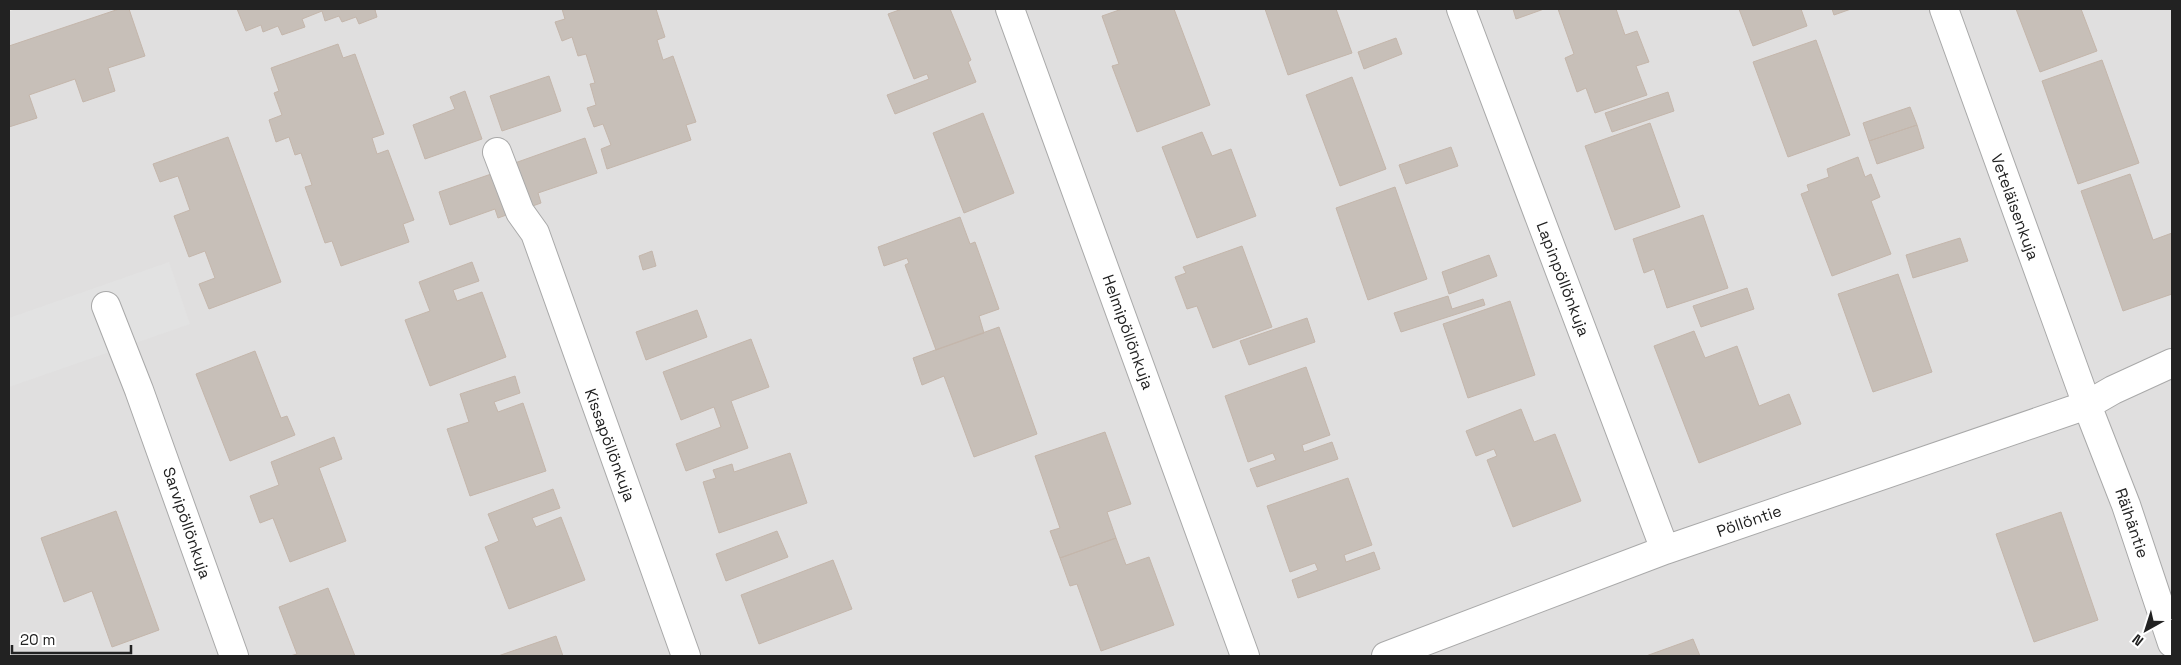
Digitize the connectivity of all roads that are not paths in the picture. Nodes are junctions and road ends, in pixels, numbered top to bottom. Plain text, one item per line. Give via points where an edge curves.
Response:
1 (1010, 9) edge
2 (1461, 9) edge
3 (1944, 9) edge
4 (497, 152) dead end
5 (106, 306) dead end
6 (2172, 363) edge
7 (2172, 382) edge
8 (2112, 390) junction
9 (2087, 405) junction
10 (1665, 550) junction
11 (2172, 643) edge
12 (234, 656) edge
13 (686, 656) edge
14 (1245, 656) edge
15 (1386, 656) edge

1 - 14 street, Helmipöllönkuja
2 - 10 street, Lapinpöllönkuja
3 - 9 street, Veteläisenkuja
4 - 13 street, Kissapöllönkuja via 520,212 535,233
5 - 12 street, Sarvipöllönkuja
6 - 8 street, Pöllöntie
7 - 8 street, Pöllöntie
8 - 9 street, Pöllöntie
9 - 10 street, Pöllöntie
9 - 11 street, Räihäntie via 2126,505
10 - 15 street, Pöllöntie

